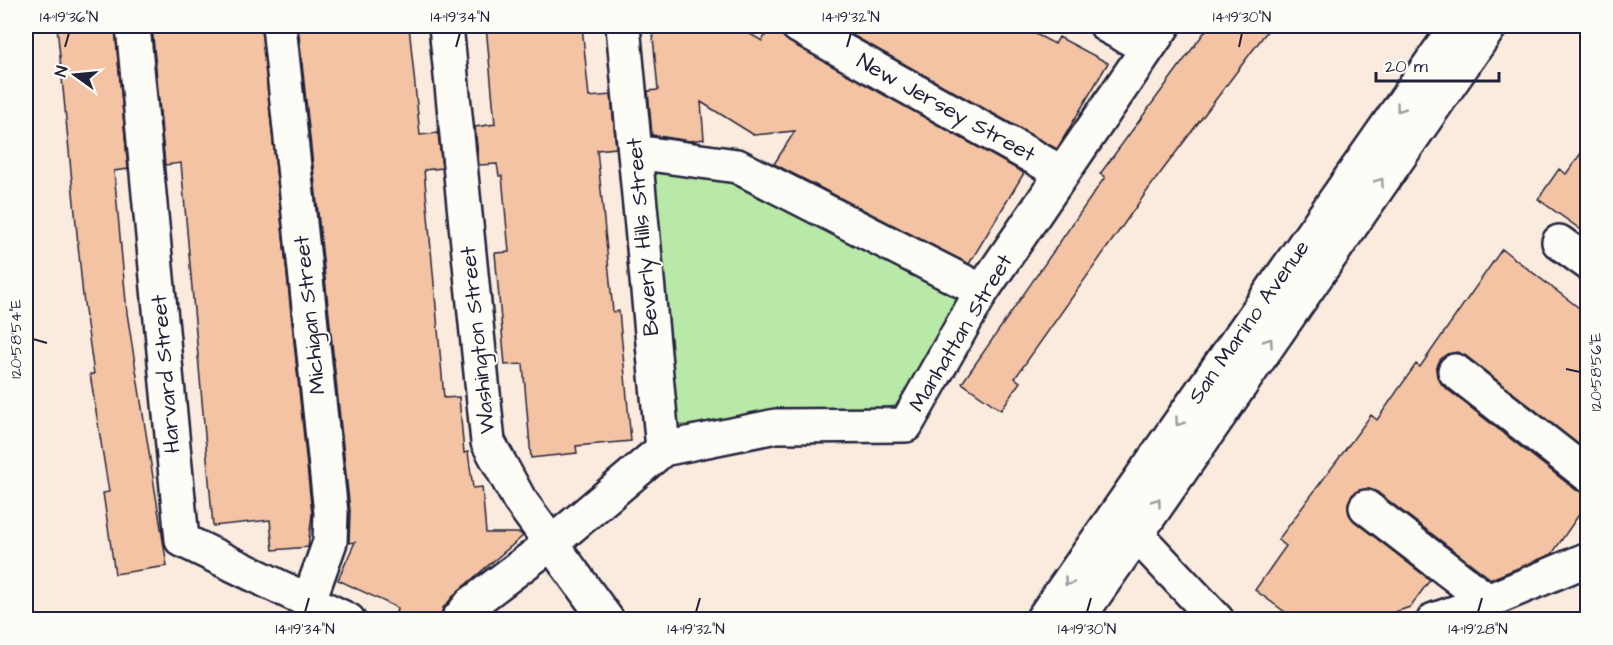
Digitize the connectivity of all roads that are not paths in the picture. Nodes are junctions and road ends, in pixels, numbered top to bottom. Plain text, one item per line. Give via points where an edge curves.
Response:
1 (132, 26) edge
2 (279, 26) edge
3 (446, 26) edge
4 (623, 26) edge
5 (798, 26) edge
6 (1107, 26) edge
7 (1457, 26) edge
8 (1490, 26) edge
9 (1155, 37) edge
10 (635, 152) junction
11 (1062, 173) junction
12 (1560, 242) dead end
13 (1587, 263) edge
14 (982, 291) junction
15 (1455, 371) dead end
16 (663, 449) junction
17 (1587, 475) edge
18 (1366, 507) dead end
19 (1135, 534) junction
20 (553, 542) junction
21 (1587, 559) edge
22 (309, 600) junction
23 (1488, 601) junction
24 (348, 620) edge
25 (458, 620) edge
26 (607, 620) edge
27 (1042, 620) edge
28 (1077, 620) edge
29 (1216, 620) edge
30 (1434, 620) edge

1 - 22 street, Harvard Street via 182,540
2 - 22 street, Michigan Street via 331,513 330,542
3 - 20 street, Washington Street via 488,442 519,499
4 - 10 street, Beverly Hills Street
5 - 11 street, New Jersey Street
6 - 9 street
7 -> 27 street, San Marino Avenue
19 -> 8 street, San Marino Avenue
9 - 11 street, Manhattan Street
10 - 14 street via 737,166
10 - 16 street, Beverly Hills Street
11 - 14 street, Manhattan Street
12 - 13 street
14 - 16 street, Manhattan Street via 906,425 776,426
15 - 17 street
16 - 20 street, Manhattan Street
18 - 23 street
19 - 28 street, San Marino Avenue
19 - 29 street
20 - 25 street, Manhattan Street via 471,604
20 - 26 street, Washington Street
21 - 23 street
22 - 24 street, Harvard Street
23 - 30 street

